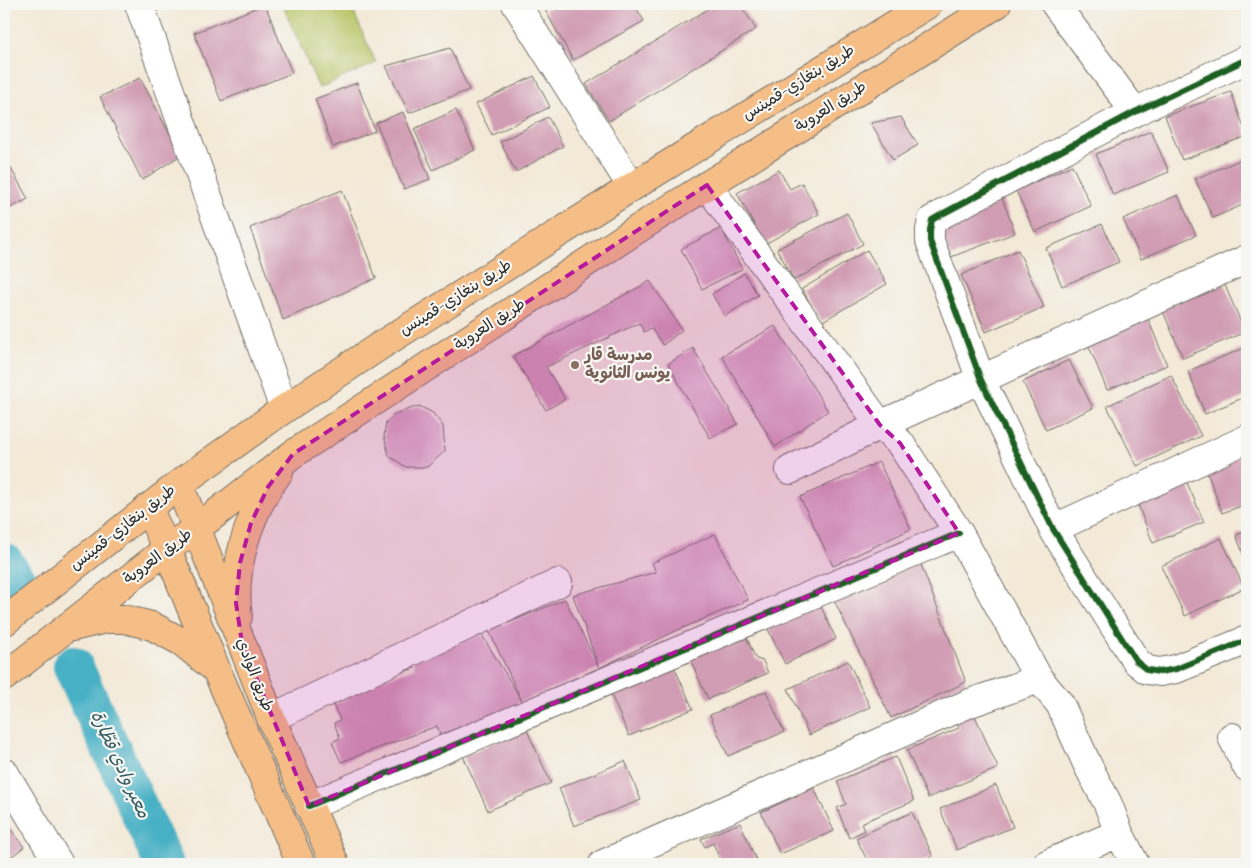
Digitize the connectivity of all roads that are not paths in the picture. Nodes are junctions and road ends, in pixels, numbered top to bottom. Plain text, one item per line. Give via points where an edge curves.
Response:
1 (139, 4) edge
2 (516, 4) edge
3 (928, 4) edge
4 (997, 4) edge
5 (1055, 4) edge
6 (1247, 59) edge
7 (1135, 112) junction
8 (707, 185) junction
9 (632, 187) junction
10 (1247, 259) edge
11 (981, 380) junction
12 (284, 410) junction
13 (880, 426) junction
14 (1247, 439) edge
15 (293, 454) junction
16 (790, 470) dead end
17 (179, 484) junction
18 (148, 508) junction
19 (197, 528) junction
20 (1053, 529) junction
21 (959, 533) junction
22 (167, 549) junction
23 (558, 584) dead end
24 (4, 622) edge
25 (64, 630) junction
26 (1247, 640) edge
27 (242, 643) junction
28 (216, 669) junction
29 (4, 677) edge
30 (1039, 679) junction
31 (271, 718) junction
32 (1232, 737) dead end
33 (1247, 768) edge
34 (4, 772) edge
35 (309, 806) junction
36 (1119, 833) junction
37 (59, 864) edge
38 (301, 864) edge
39 (335, 864) edge
40 (603, 864) edge
41 (1047, 864) edge
42 (1134, 864) edge

1 - 12 street
2 - 9 street
3 - 9 main road, طريق بنغازي-قمينس
4 - 8 main road, طريق العروبة
5 - 7 street
6 - 7 street
7 - 11 street via 932,220 930,241
8 - 13 street
8 - 15 main road, طريق العروبة
9 - 12 main road, طريق بنغازي-قمينس
10 - 11 street
11 - 13 street
11 - 20 street
12 - 17 main road, طريق بنغازي-قمينس
13 - 16 street
13 - 21 street via 900,443
14 - 20 street
15 - 19 main road, طريق العروبة
15 - 27 main road via 268,487 250,523 240,562 236,603
17 - 18 main road, طريق بنغازي-قمينس
17 - 19 main road, طريق الوادي
18 - 22 main road, طريق الوادي
18 - 24 main road, طريق بنغازي-قمينس
19 - 22 main road, طريق العروبة
19 - 27 main road, طريق الوادي
20 - 26 street via 1136,661 1147,670 1176,670
21 - 30 street
21 - 35 street
22 - 25 main road, طريق العروبة
22 - 28 main road, طريق الوادي
23 - 31 street
25 - 28 main road via 106,619 124,619 152,626 182,642
25 - 29 main road, طريق العروبة
27 - 31 main road, طريق الوادي
28 - 38 main road, طريق الوادي
30 - 36 street via 1060,704
30 - 40 street via 970,703
31 - 35 main road, طريق الوادي
32 - 33 street
34 - 37 street
35 - 39 main road, طريق الوادي
36 - 41 street
36 - 42 street

